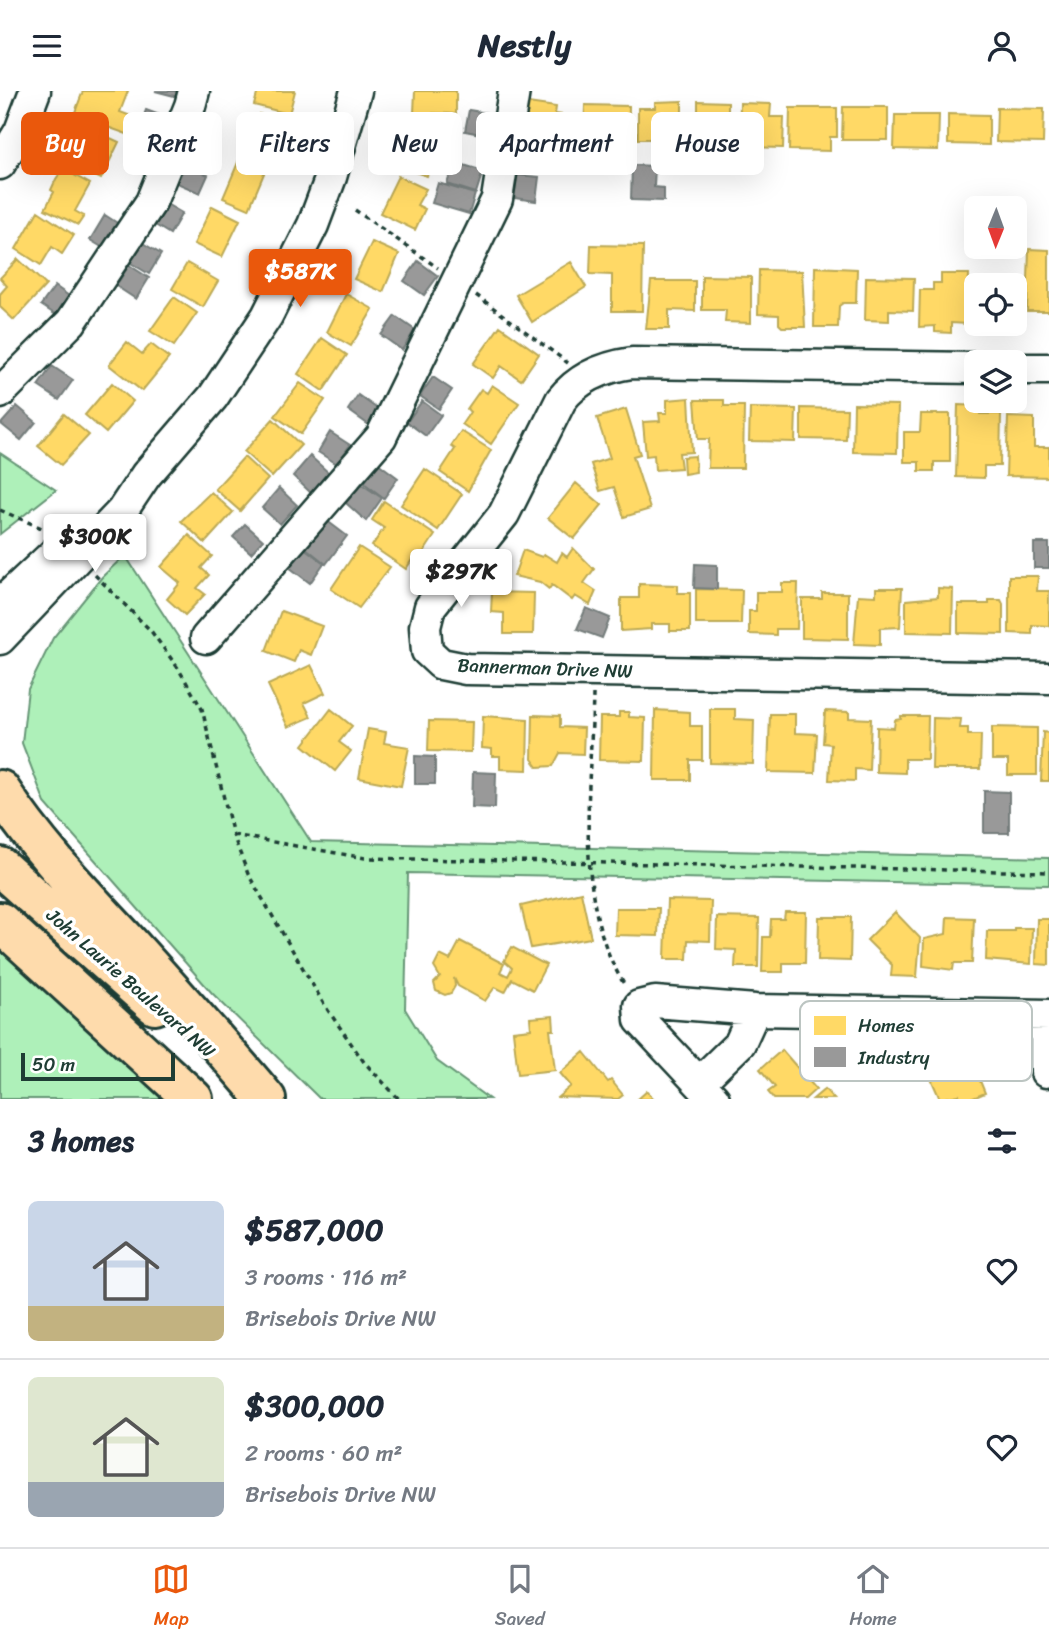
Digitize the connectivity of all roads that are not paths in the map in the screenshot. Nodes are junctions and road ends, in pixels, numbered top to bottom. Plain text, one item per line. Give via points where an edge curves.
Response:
1 (35, 91) edge
2 (194, 91) edge
3 (356, 91) edge
4 (514, 91) edge
5 (0, 164) edge
6 (964, 368) edge
7 (1027, 369) edge
8 (1049, 369) edge
9 (0, 393) edge
10 (146, 475) junction
11 (0, 604) edge
12 (206, 638) dead end
13 (0, 639) edge
14 (1049, 678) edge
15 (0, 790) edge
16 (0, 867) edge
17 (0, 922) edge
18 (755, 1010) junction
19 (800, 1011) edge
20 (1047, 1015) edge
21 (1046, 1072) dead end
22 (707, 1091) edge
23 (193, 1099) edge
24 (264, 1099) edge

1 - 5 street via 20,131
2 - 9 street via 151,202 71,322
3 - 10 street via 313,225 279,294 214,397
4 - 12 street via 498,199 381,437
6 - 14 street, Bannerman Drive NW via 632,363 599,371 567,392 504,514 430,607 425,627 427,652 441,664 466,669
7 - 8 street
10 - 11 street via 112,495
10 - 13 street via 122,511
15 - 24 main road via 59,869 208,1030
16 - 24 main road, John Laurie Boulevard NW
17 - 23 main road
18 - 19 street
18 - 22 street via 740,1043
18 - 22 street via 654,1002 639,1006 640,1020
20 - 21 street

